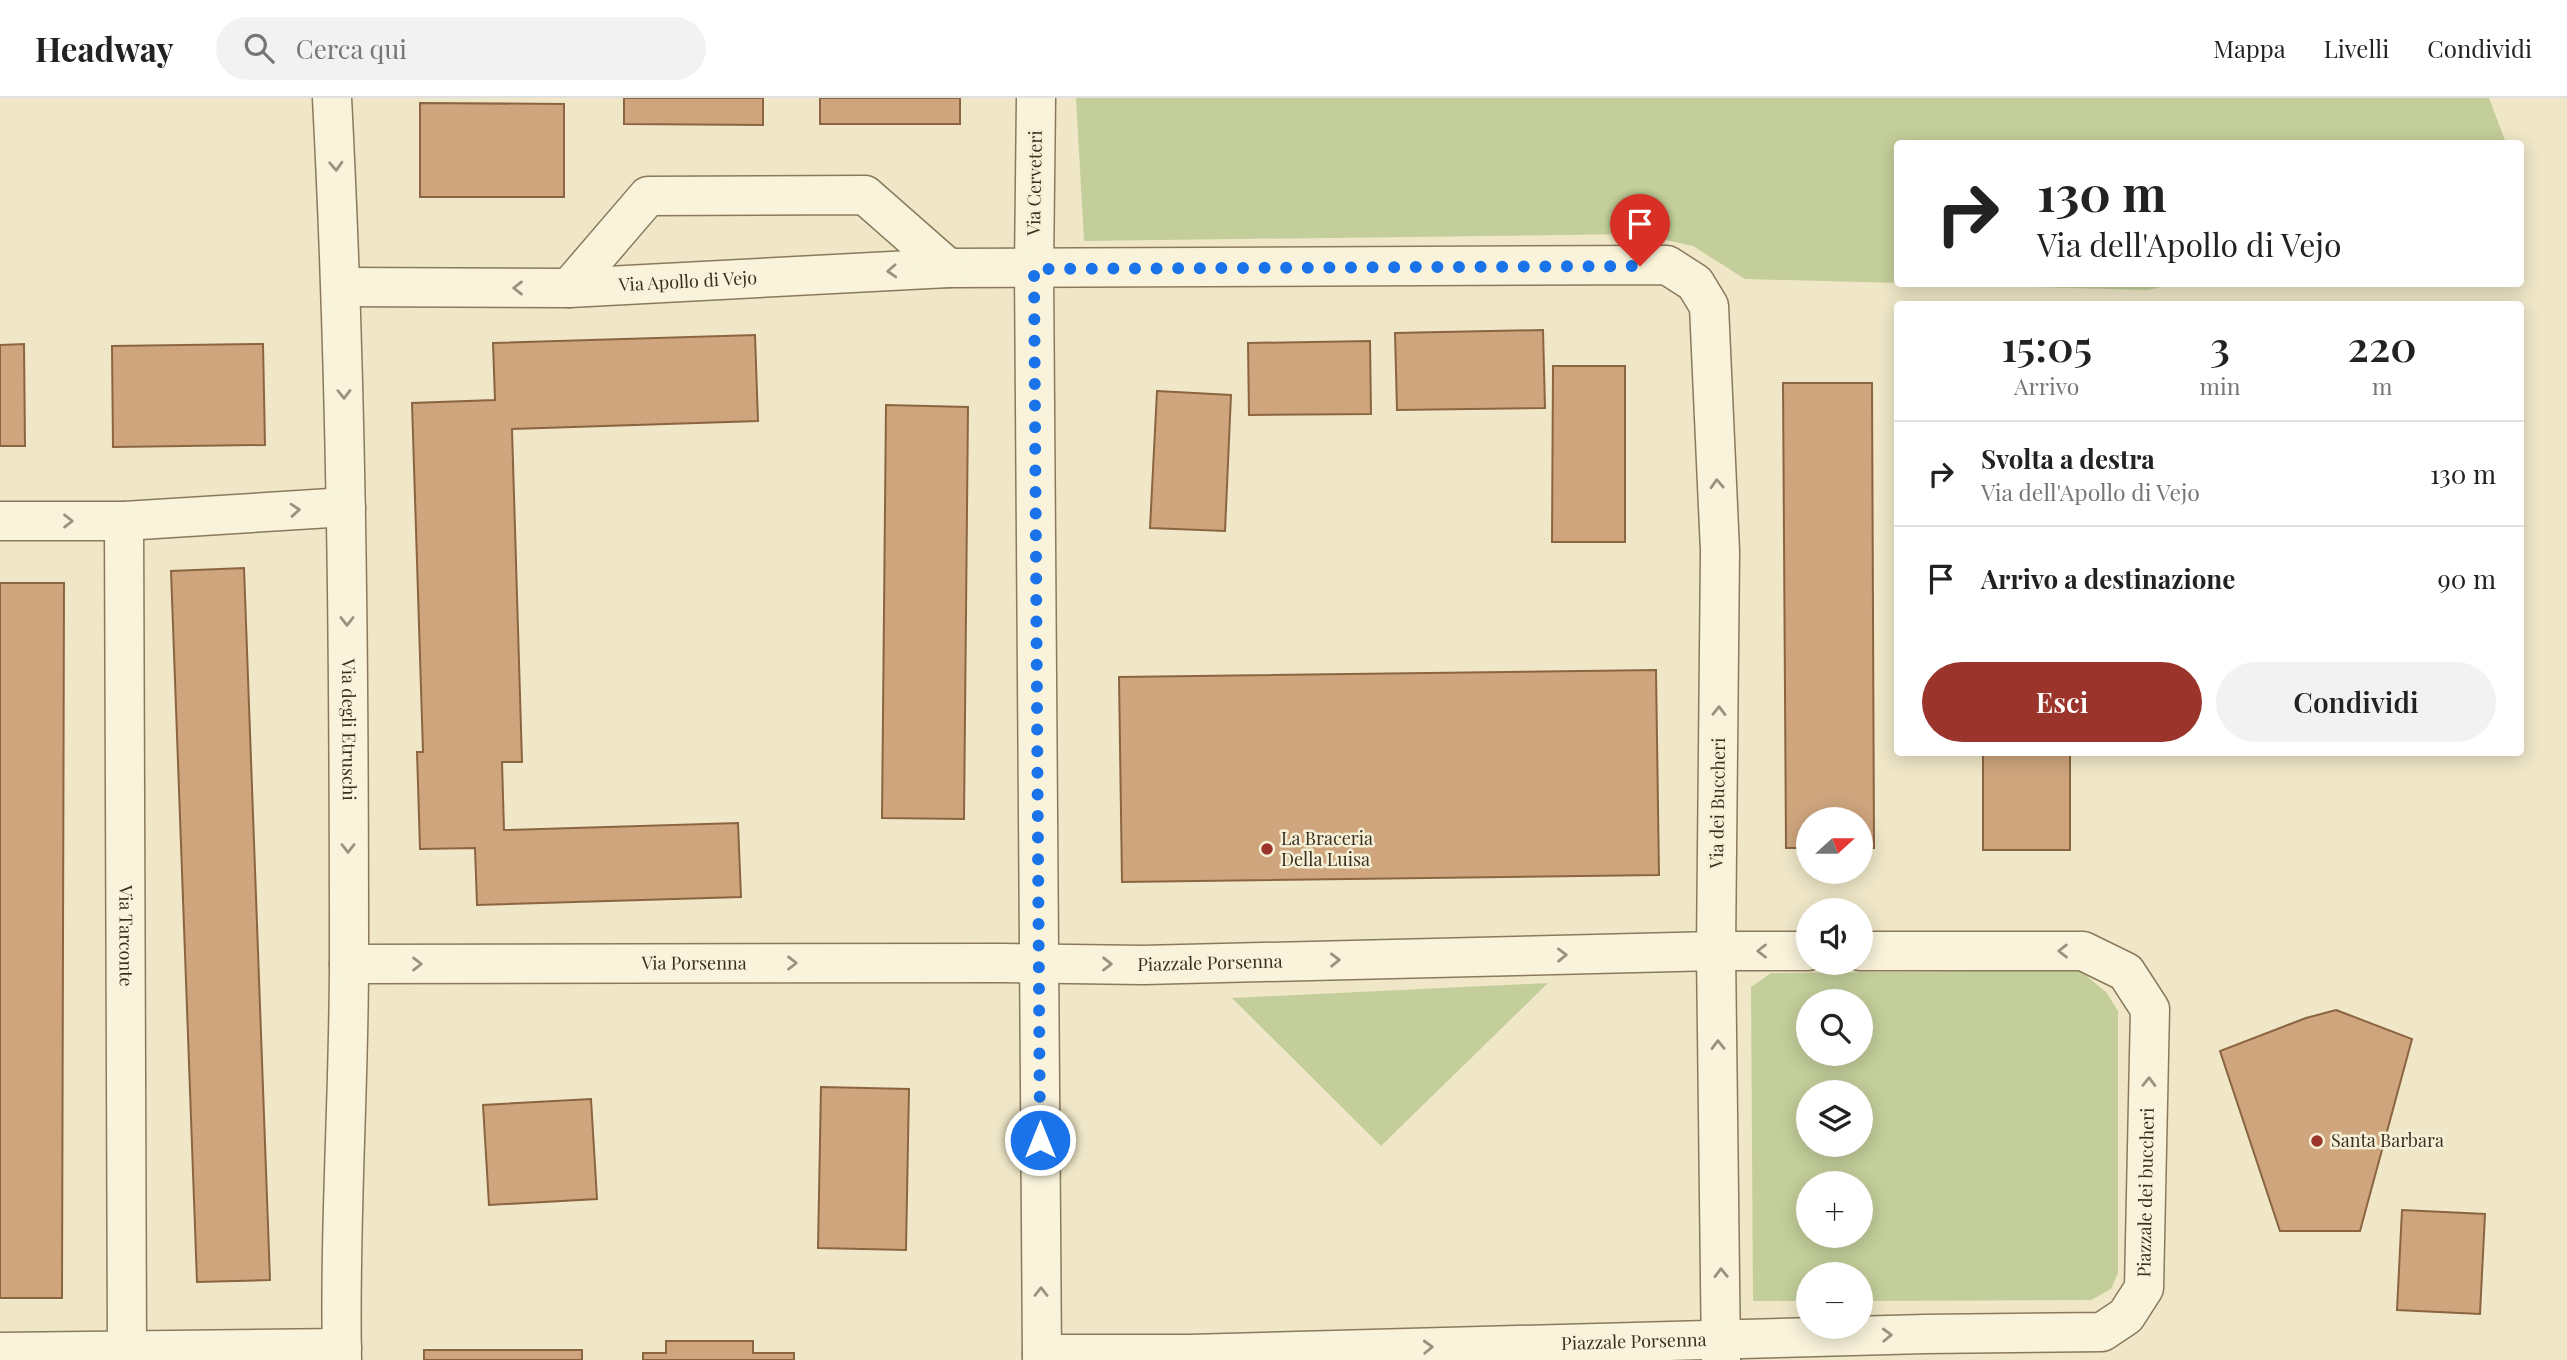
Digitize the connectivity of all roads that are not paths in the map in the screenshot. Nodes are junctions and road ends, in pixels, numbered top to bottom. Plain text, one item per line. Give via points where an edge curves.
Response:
1 (332, 98) edge
2 (1036, 98) edge
3 (1667, 265) joint
4 (948, 268) junction
5 (1034, 269) junction
6 (342, 287) junction
7 (569, 288) junction
8 (346, 507) junction
9 (0, 521) edge
10 (124, 521) junction
11 (1716, 951) junction
12 (1796, 951) edge
13 (1873, 951) edge
14 (1039, 963) junction
15 (349, 964) junction
16 (127, 1350) junction
17 (1721, 1350) edge
18 (0, 1352) edge
19 (342, 1354) edge
20 (1042, 1357) edge

1 -> 6 street, Via degli Etruschi
2 - 5 street, Via Cerveteri
3 - 5 street, Via Apollo di Vejo
11 -> 3 street, Via dei Buccheri via 1720,551 1709,306 1695,283
4 - 5 street, Via Apollo di Vejo
4 -> 7 street, Via Apollo di Vejo
4 - 7 street via 865,195 648,196
5 - 14 street
7 -> 6 street, Via Apollo di Vejo
6 -> 8 street, Via degli Etruschi
10 -> 8 street
8 -> 15 street, Via degli Etruschi
9 -> 10 street
10 - 16 street, Via Tarconte
12 -> 11 street
14 -> 11 street, Piazzale Porsenna via 1143,965
17 -> 11 street, Via dei Buccheri
17 -> 13 street, Piazzale dei buccheri via 1924,1334 2102,1332 2126,1316 2144,1288 2150,1009 2126,972 2083,951
15 -> 14 street, Via Porsenna
20 -> 14 street
15 - 19 street, Via degli Etruschi
16 - 18 street
16 - 19 street
20 -> 17 street, Piazzale Porsenna via 1551,1343

